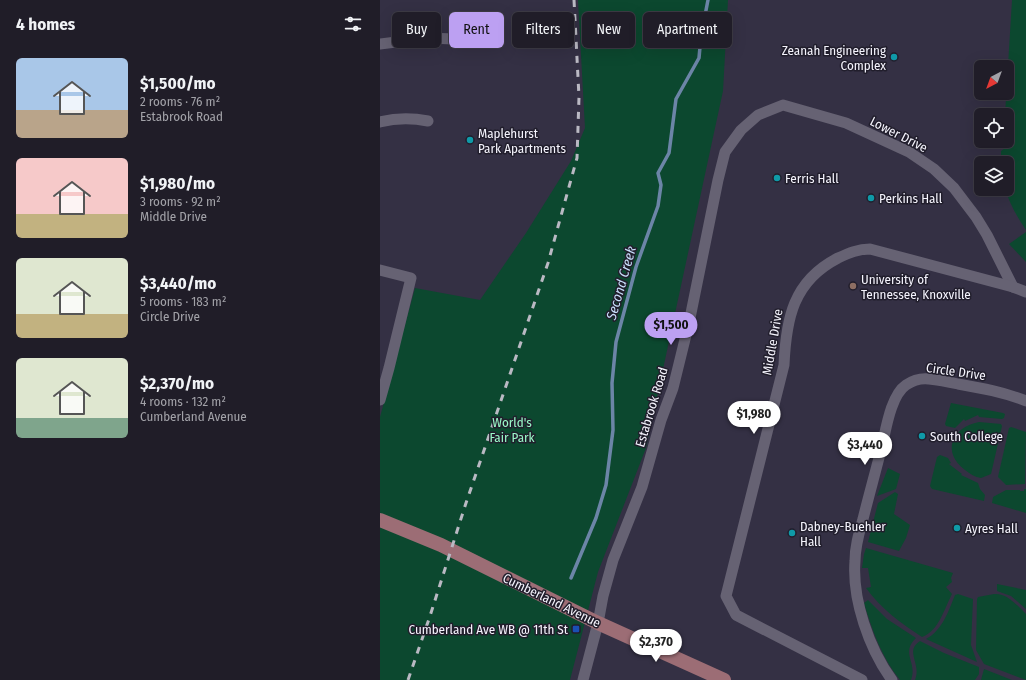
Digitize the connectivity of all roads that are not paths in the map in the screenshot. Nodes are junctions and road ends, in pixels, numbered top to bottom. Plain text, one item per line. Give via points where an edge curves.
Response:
1 (449, 39) edge
2 (380, 44) edge
3 (783, 106) joint
4 (428, 121) dead end
5 (380, 122) edge
6 (380, 270) edge
7 (1013, 287) junction
8 (1026, 292) edge
9 (380, 400) edge
10 (1026, 401) edge
11 (380, 520) edge
12 (598, 623) junction
13 (583, 680) edge
14 (724, 680) edge
15 (862, 680) edge
16 (892, 680) edge

1 - 2 street via 428,38
3 - 7 street, Lower Drive via 846,123 909,152 934,169 954,188 976,217
3 - 12 street, Estabrook Road via 758,115 741,130 725,152 673,388 660,420 642,487 613,560
4 - 5 street via 416,118
6 - 9 street via 411,278
7 - 8 street, Middle Drive
7 - 15 street, Middle Drive via 870,249 858,250 829,263 809,280 797,297 790,314 784,365 726,596 736,615
10 - 16 street, Circle Drive via 988,389 928,379 906,384 897,394 890,413 854,562 862,617 870,642
11 - 12 main road, Cumberland Avenue via 441,545
12 - 13 street, Estabrook Road
12 - 14 main road, Cumberland Avenue

